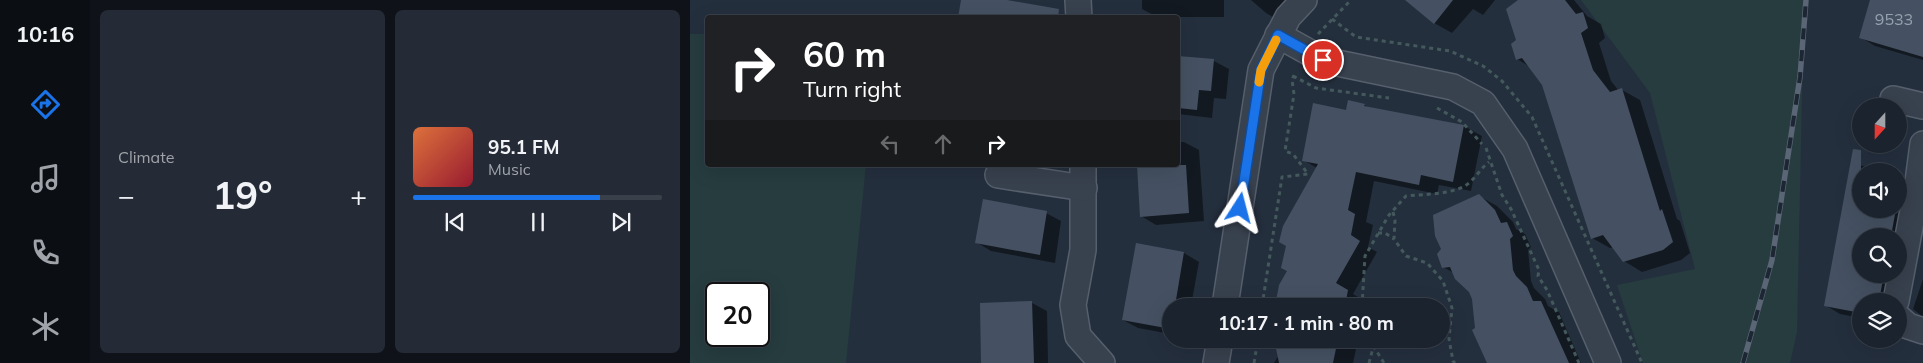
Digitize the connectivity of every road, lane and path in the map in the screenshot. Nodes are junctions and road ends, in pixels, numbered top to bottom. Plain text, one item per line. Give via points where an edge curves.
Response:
1 (1078, 0) edge
2 (1304, 0) edge
3 (1351, 0) edge
4 (1079, 15) edge
5 (1278, 35) junction
6 (1304, 50) junction
7 (1293, 76) junction
8 (1392, 99) dead end
9 (1908, 102) edge
10 (1923, 106) edge
11 (1435, 108) dead end
12 (1923, 144) edge
13 (1489, 162) dead end
14 (998, 175) dead end
15 (1084, 176) edge
16 (1920, 190) edge
17 (1393, 211) junction
18 (1378, 233) junction
19 (1394, 239) junction
20 (1898, 293) edge
21 (1226, 298) edge
22 (1263, 298) edge
23 (1362, 298) edge
24 (1907, 325) edge
25 (1923, 331) edge
26 (1218, 348) edge
27 (1256, 348) edge
28 (1373, 348) edge
29 (1374, 348) edge
30 (1102, 363) edge
31 (1216, 363) edge
32 (1254, 363) edge
33 (1369, 363) edge
34 (1384, 363) edge
35 (1455, 363) edge
36 (1579, 363) edge
37 (1608, 363) edge

1 - 4 street
2 - 5 street via 1288,16
3 - 6 path
5 - 6 street
5 - 21 street via 1261,70
6 - 7 path
6 - 37 street via 1323,60 1453,87 1483,103 1515,149
7 - 8 path via 1316,88
7 - 22 path via 1294,94 1285,151 1293,154 1308,174 1282,177
9 - 10 street
11 - 36 path via 1462,122 1486,148 1502,195
12 - 16 street
13 - 17 path via 1469,183 1449,192 1406,196
14 - 15 street
15 - 30 street via 1083,250 1073,305 1078,336
16 - 20 street
17 - 18 path
17 - 19 path
18 - 19 path
18 - 23 path via 1365,256
19 - 35 path via 1406,256 1427,263 1443,281 1452,308 1448,339
24 - 25 street
26 - 31 street
27 - 32 path
28 - 33 path
29 - 34 path

